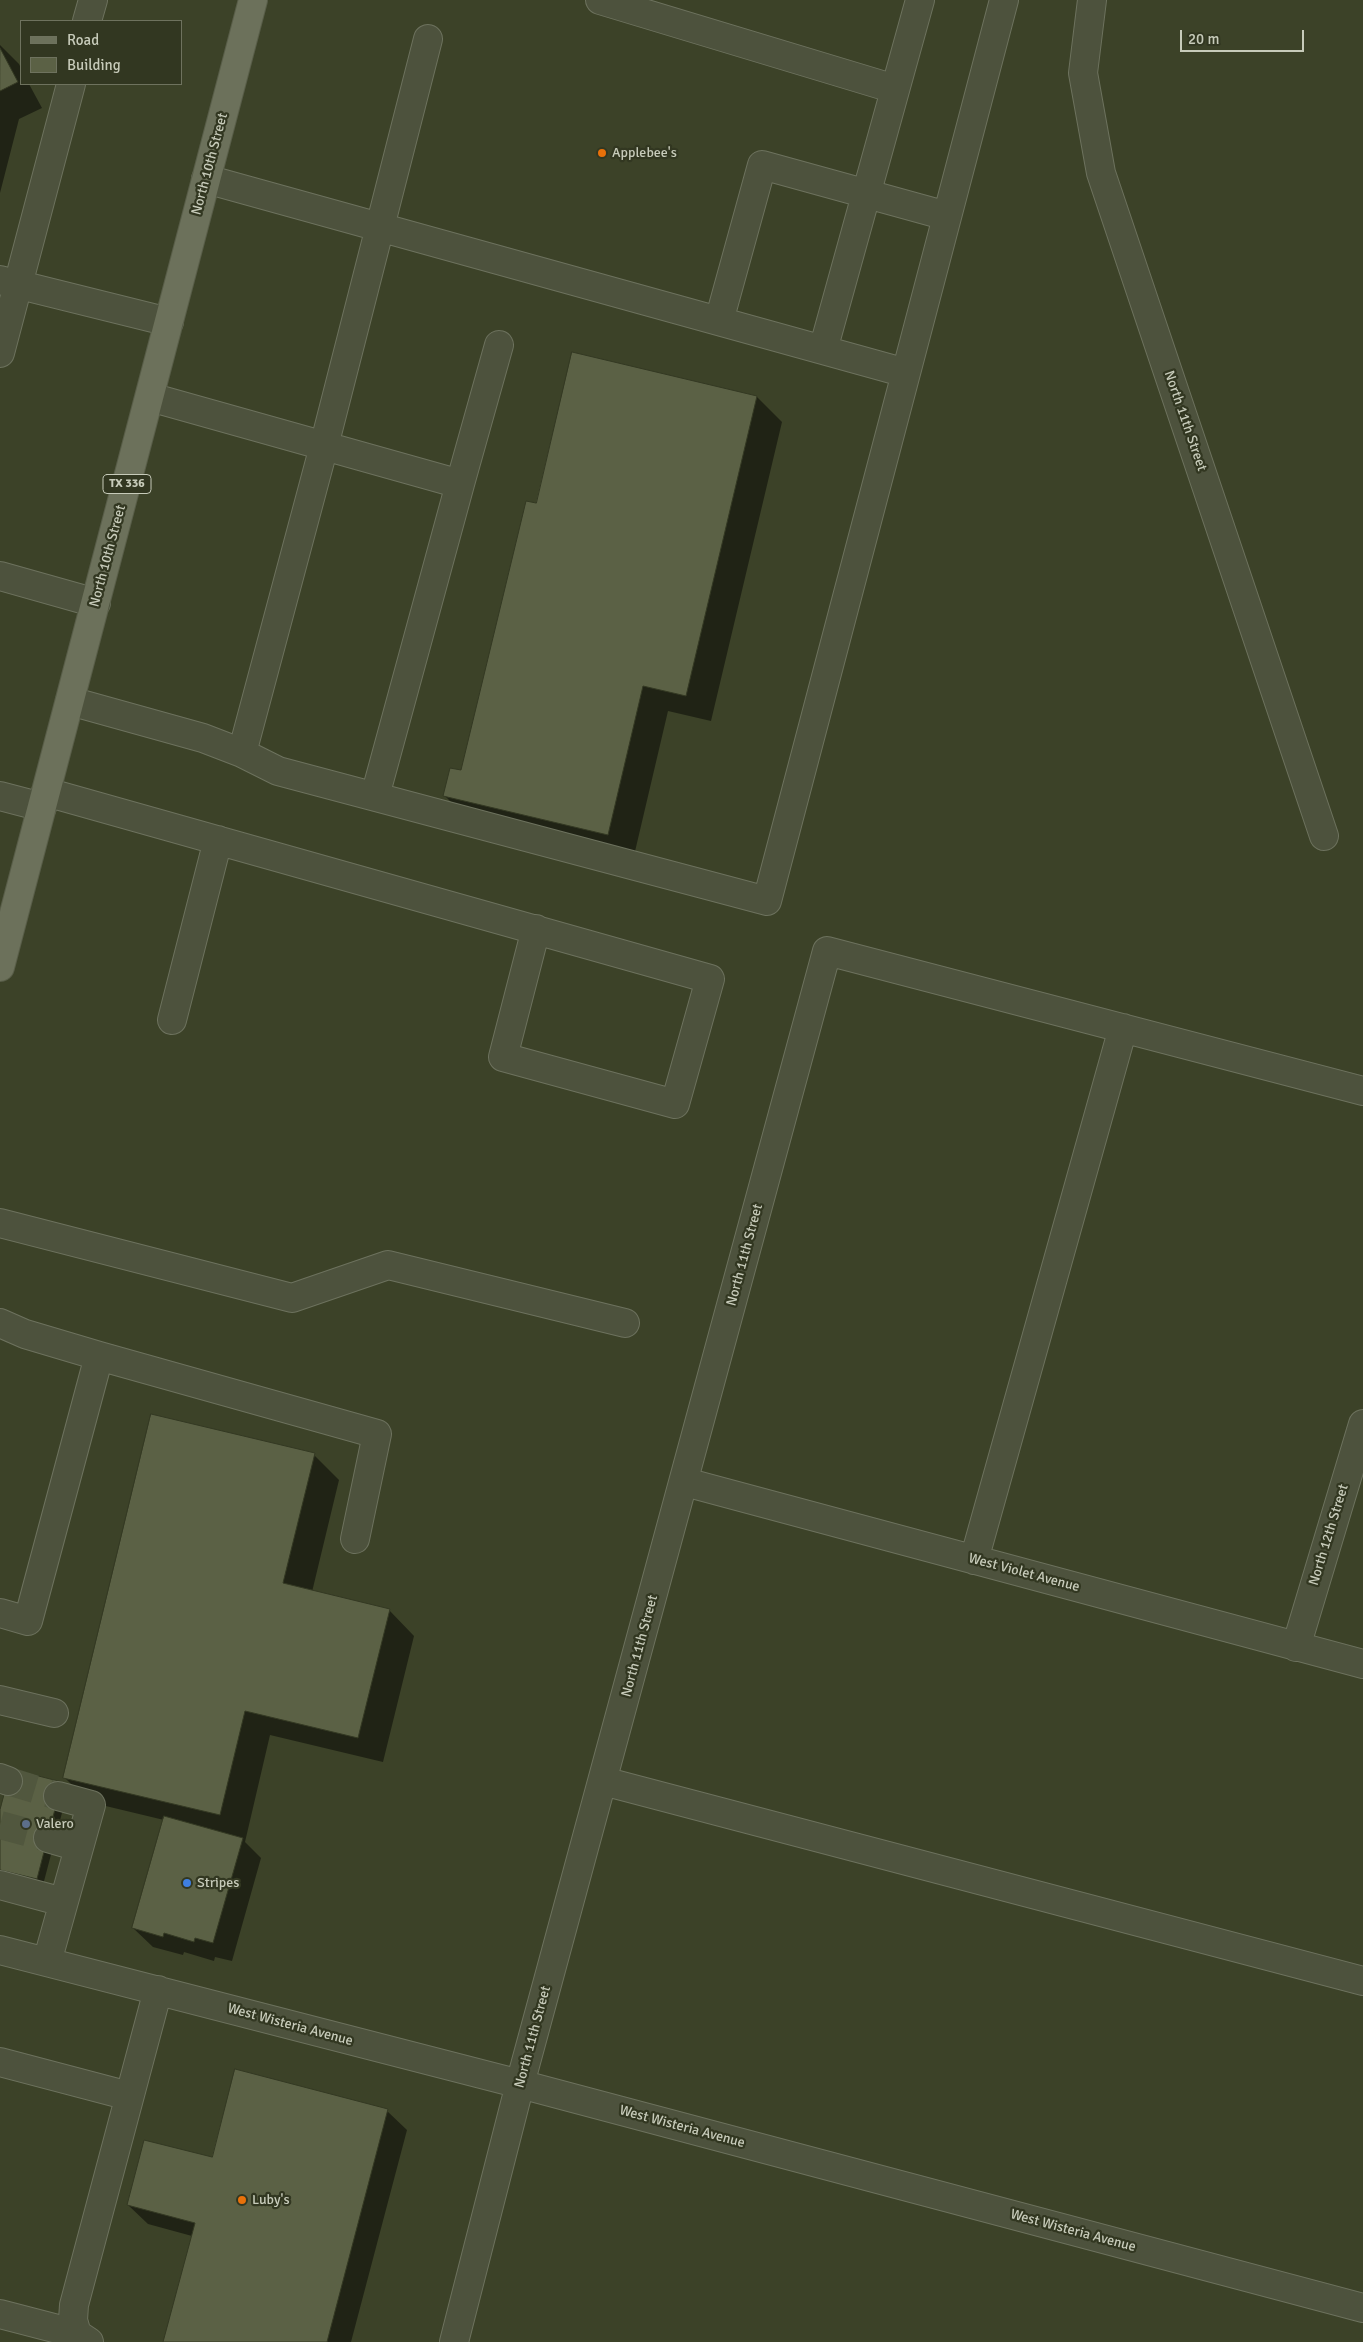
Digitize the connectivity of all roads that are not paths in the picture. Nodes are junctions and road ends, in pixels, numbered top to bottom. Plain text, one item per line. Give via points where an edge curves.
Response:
1 (93, 0) edge
2 (253, 0) edge
3 (600, 0) edge
4 (920, 0) edge
5 (1004, 0) edge
6 (1092, 0) edge
7 (87, 20) edge
8 (428, 40) dead end
9 (71, 85) edge
10 (895, 88) junction
11 (206, 179) junction
12 (866, 194) junction
13 (947, 216) junction
14 (378, 227) junction
15 (9, 282) edge
16 (719, 321) junction
17 (169, 322) junction
18 (499, 345) dead end
19 (823, 350) junction
20 (0, 353) edge
21 (906, 373) junction
22 (150, 397) junction
23 (324, 446) junction
24 (460, 484) junction
25 (0, 576) edge
26 (96, 603) junction
27 (70, 701) junction
28 (242, 753) junction
29 (0, 796) edge
30 (375, 796) junction
31 (44, 799) junction
32 (1324, 836) dead end
33 (218, 840) junction
34 (536, 929) junction
35 (0, 967) edge
36 (172, 1020) dead end
37 (1123, 1028) junction
38 (1363, 1091) edge
39 (0, 1223) edge
40 (0, 1323) edge
41 (625, 1323) dead end
42 (99, 1356) junction
43 (1363, 1424) edge
44 (685, 1482) junction
45 (355, 1539) dead end
46 (974, 1560) junction
47 (0, 1613) edge
48 (1296, 1647) junction
49 (1363, 1664) edge
50 (0, 1700) edge
51 (54, 1713) dead end
52 (603, 1781) junction
53 (58, 1796) tunnel mouth
54 (48, 1838) tunnel mouth
55 (79, 1847) junction
56 (0, 1885) edge
57 (63, 1902) junction
58 (0, 1950) edge
59 (47, 1962) junction
60 (1363, 1981) edge
61 (158, 1990) junction
62 (0, 2062) edge
63 (520, 2084) junction
64 (129, 2096) junction
65 (1363, 2308) edge
66 (0, 2314) edge
67 (83, 2338) edge
68 (454, 2342) edge

1 - 7 street
2 - 11 main road, North 10th Street / TX 336
3 - 10 street
4 - 10 street
5 - 13 street
6 - 32 street, North 11th Street via 1083,73 1101,173
8 - 14 street
9 - 15 street
10 - 12 street
11 - 14 street
11 - 17 main road, North 10th Street / TX 336
12 - 13 street
12 - 16 street via 762,165
12 - 19 street
13 - 21 street
14 - 16 street
14 - 23 street
15 - 17 street
15 - 20 street
16 - 19 street
17 - 22 main road, North 10th Street / TX 336
18 - 24 street
19 - 21 street
21 - 30 street via 767,901
22 - 23 street
22 - 26 main road, North 10th Street / TX 336
23 - 24 street
23 - 28 street
24 - 30 street
25 - 26 street
26 - 27 main road, North 10th Street / TX 336
27 - 28 street via 203,738
27 - 31 main road, North 10th Street / TX 336
28 - 30 street via 278,771
29 - 31 street
31 - 33 street
31 - 35 main road, North 10th Street / TX 336
33 - 34 street
33 - 36 street
34 - 34 street via 710,979 675,1104 503,1057
37 - 38 street
37 - 44 street, North 11th Street via 827,951
37 - 46 street
39 - 41 street via 292,1298 388,1265
40 - 42 street via 25,1334
42 - 45 street via 377,1434
42 - 47 street via 28,1621
43 - 48 street, North 12th Street
44 - 46 street, West Violet Avenue
44 - 52 street, North 11th Street
46 - 48 street, West Violet Avenue
48 - 49 street, West Violet Avenue
50 - 51 street
52 - 60 street
52 - 63 street, North 11th Street
53 - 55 street via 91,1805
54 - 55 street
55 - 57 street
56 - 57 street
57 - 59 street
58 - 59 street, West Wisteria Avenue
59 - 61 street, West Wisteria Avenue
61 - 63 street, West Wisteria Avenue
61 - 64 street
62 - 64 street
63 - 65 street, West Wisteria Avenue
63 - 68 street, North 11th Street
64 - 67 street via 74,2305 73,2320
66 - 67 street

